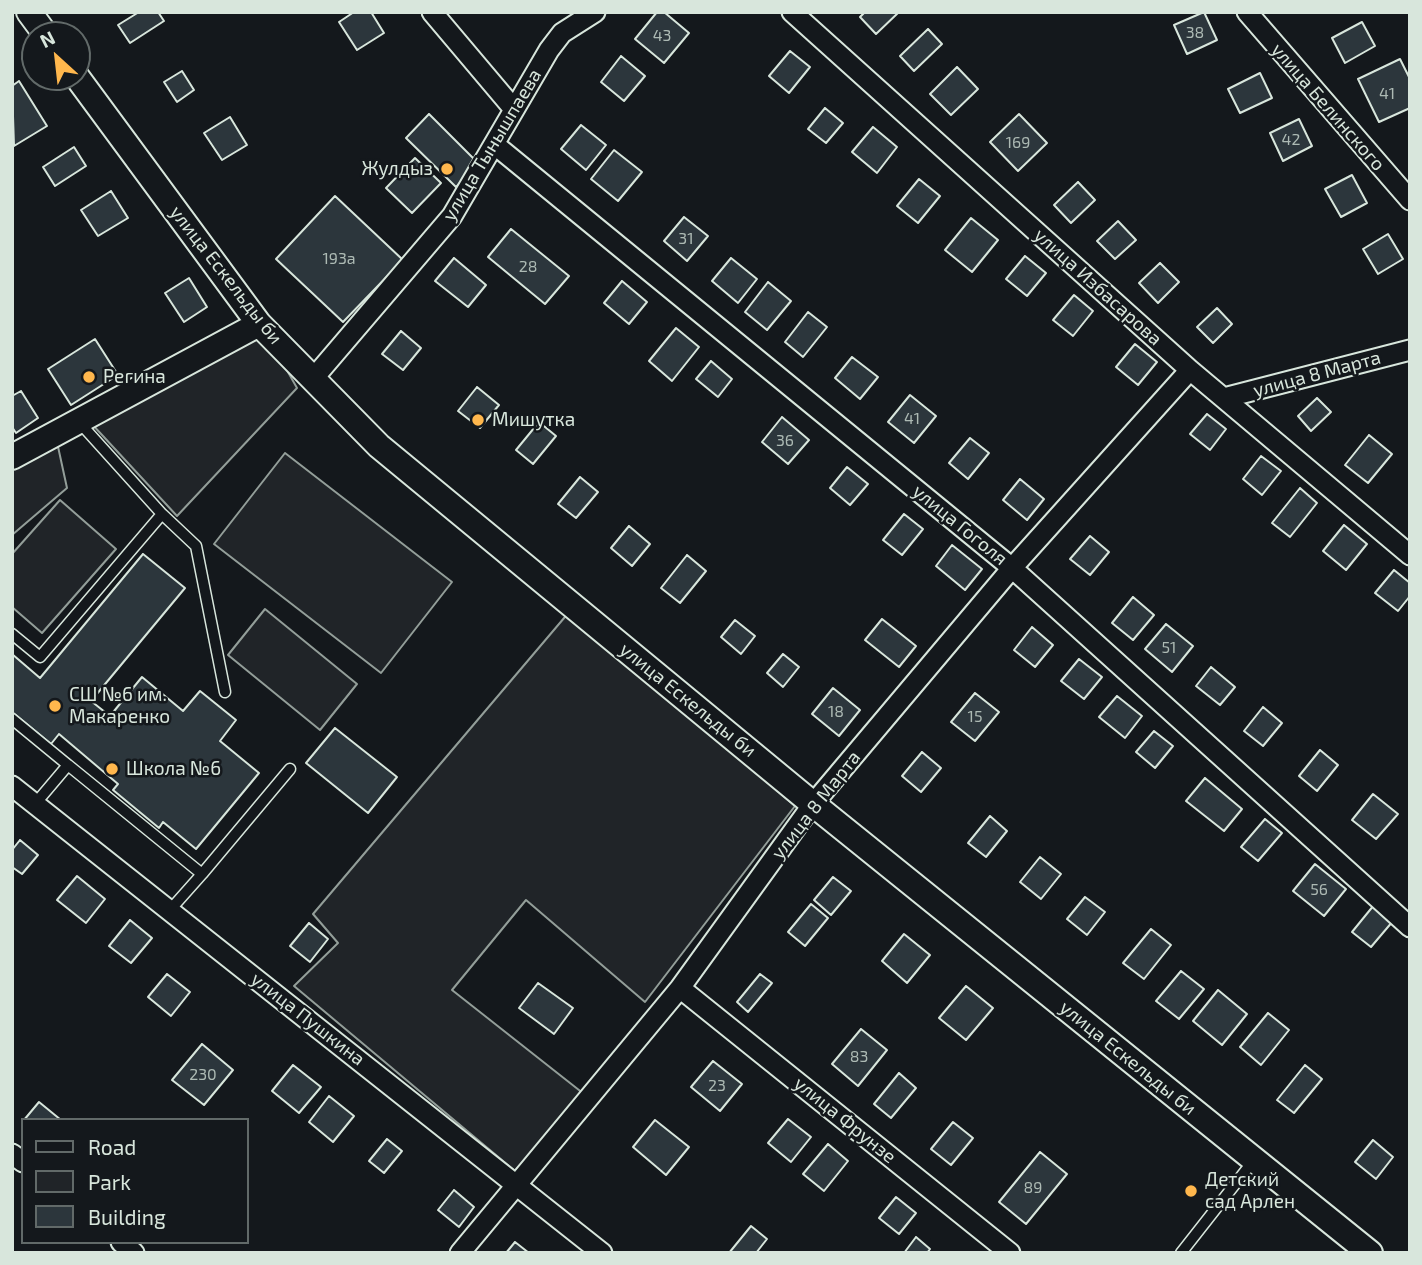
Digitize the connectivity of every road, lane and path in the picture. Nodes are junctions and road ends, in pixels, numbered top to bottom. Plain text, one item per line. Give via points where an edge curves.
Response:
1 (432, 12) edge
2 (595, 12) edge
3 (792, 12) edge
4 (1247, 12) edge
5 (87, 91) edge
6 (513, 108) junction
7 (494, 144) junction
8 (1410, 200) edge
9 (259, 324) junction
10 (1410, 350) edge
11 (1190, 370) junction
12 (312, 380) junction
13 (1224, 398) junction
14 (78, 422) junction
15 (12, 457) edge
16 (162, 514) junction
17 (1410, 555) edge
18 (1012, 568) junction
19 (12, 634) edge
20 (225, 692) dead end
21 (12, 719) edge
22 (68, 765) junction
23 (290, 769) dead end
24 (12, 786) edge
25 (35, 804) junction
26 (813, 804) junction
27 (202, 874) junction
28 (170, 910) junction
29 (1410, 927) edge
30 (680, 988) junction
31 (1254, 1159) junction
32 (519, 1185) junction
33 (460, 1253) edge
34 (602, 1253) edge
35 (1010, 1253) edge
36 (1181, 1253) edge
37 (1370, 1253) edge

1 - 6 street
2 - 6 street, улица Тынышпаева via 562,33
3 - 11 street, улица Избасарова
4 - 8 street, улица Белинского
5 - 9 street, улица Ескельды би
6 - 7 street, улица Тынышпаева
7 - 12 street, улица Тынышпаева via 452,216
7 - 18 street, улица Гоголя
9 - 12 street, улица Ескельды би
9 - 14 street
10 - 13 street, улица 8 Марта
11 - 13 street, улица Избасарова
11 - 18 street, улица 8 Марта
12 - 26 street, улица Ескельды би via 379,446
13 - 17 street, улица Избасарова
14 - 15 street
14 - 16 lane
16 - 19 lane via 40,657
16 - 20 lane via 196,546
18 - 26 street, улица 8 Марта
18 - 29 street, улица Гоголя
21 - 22 lane
22 - 25 lane
22 - 27 lane
23 - 27 lane
24 - 25 street, улица Пушкина
25 - 28 street, улица Пушкина
26 - 30 street, улица 8 Марта
26 - 31 street, улица Ескельды би
27 - 28 lane
28 - 32 street, улица Пушкина
30 - 32 street, улица 8 Марта
30 - 35 street, улица Фрунзе
31 - 36 lane
31 - 37 street, улица Ескельды би
32 - 33 street, улица 8 Марта
32 - 34 street, улица Пушкина

